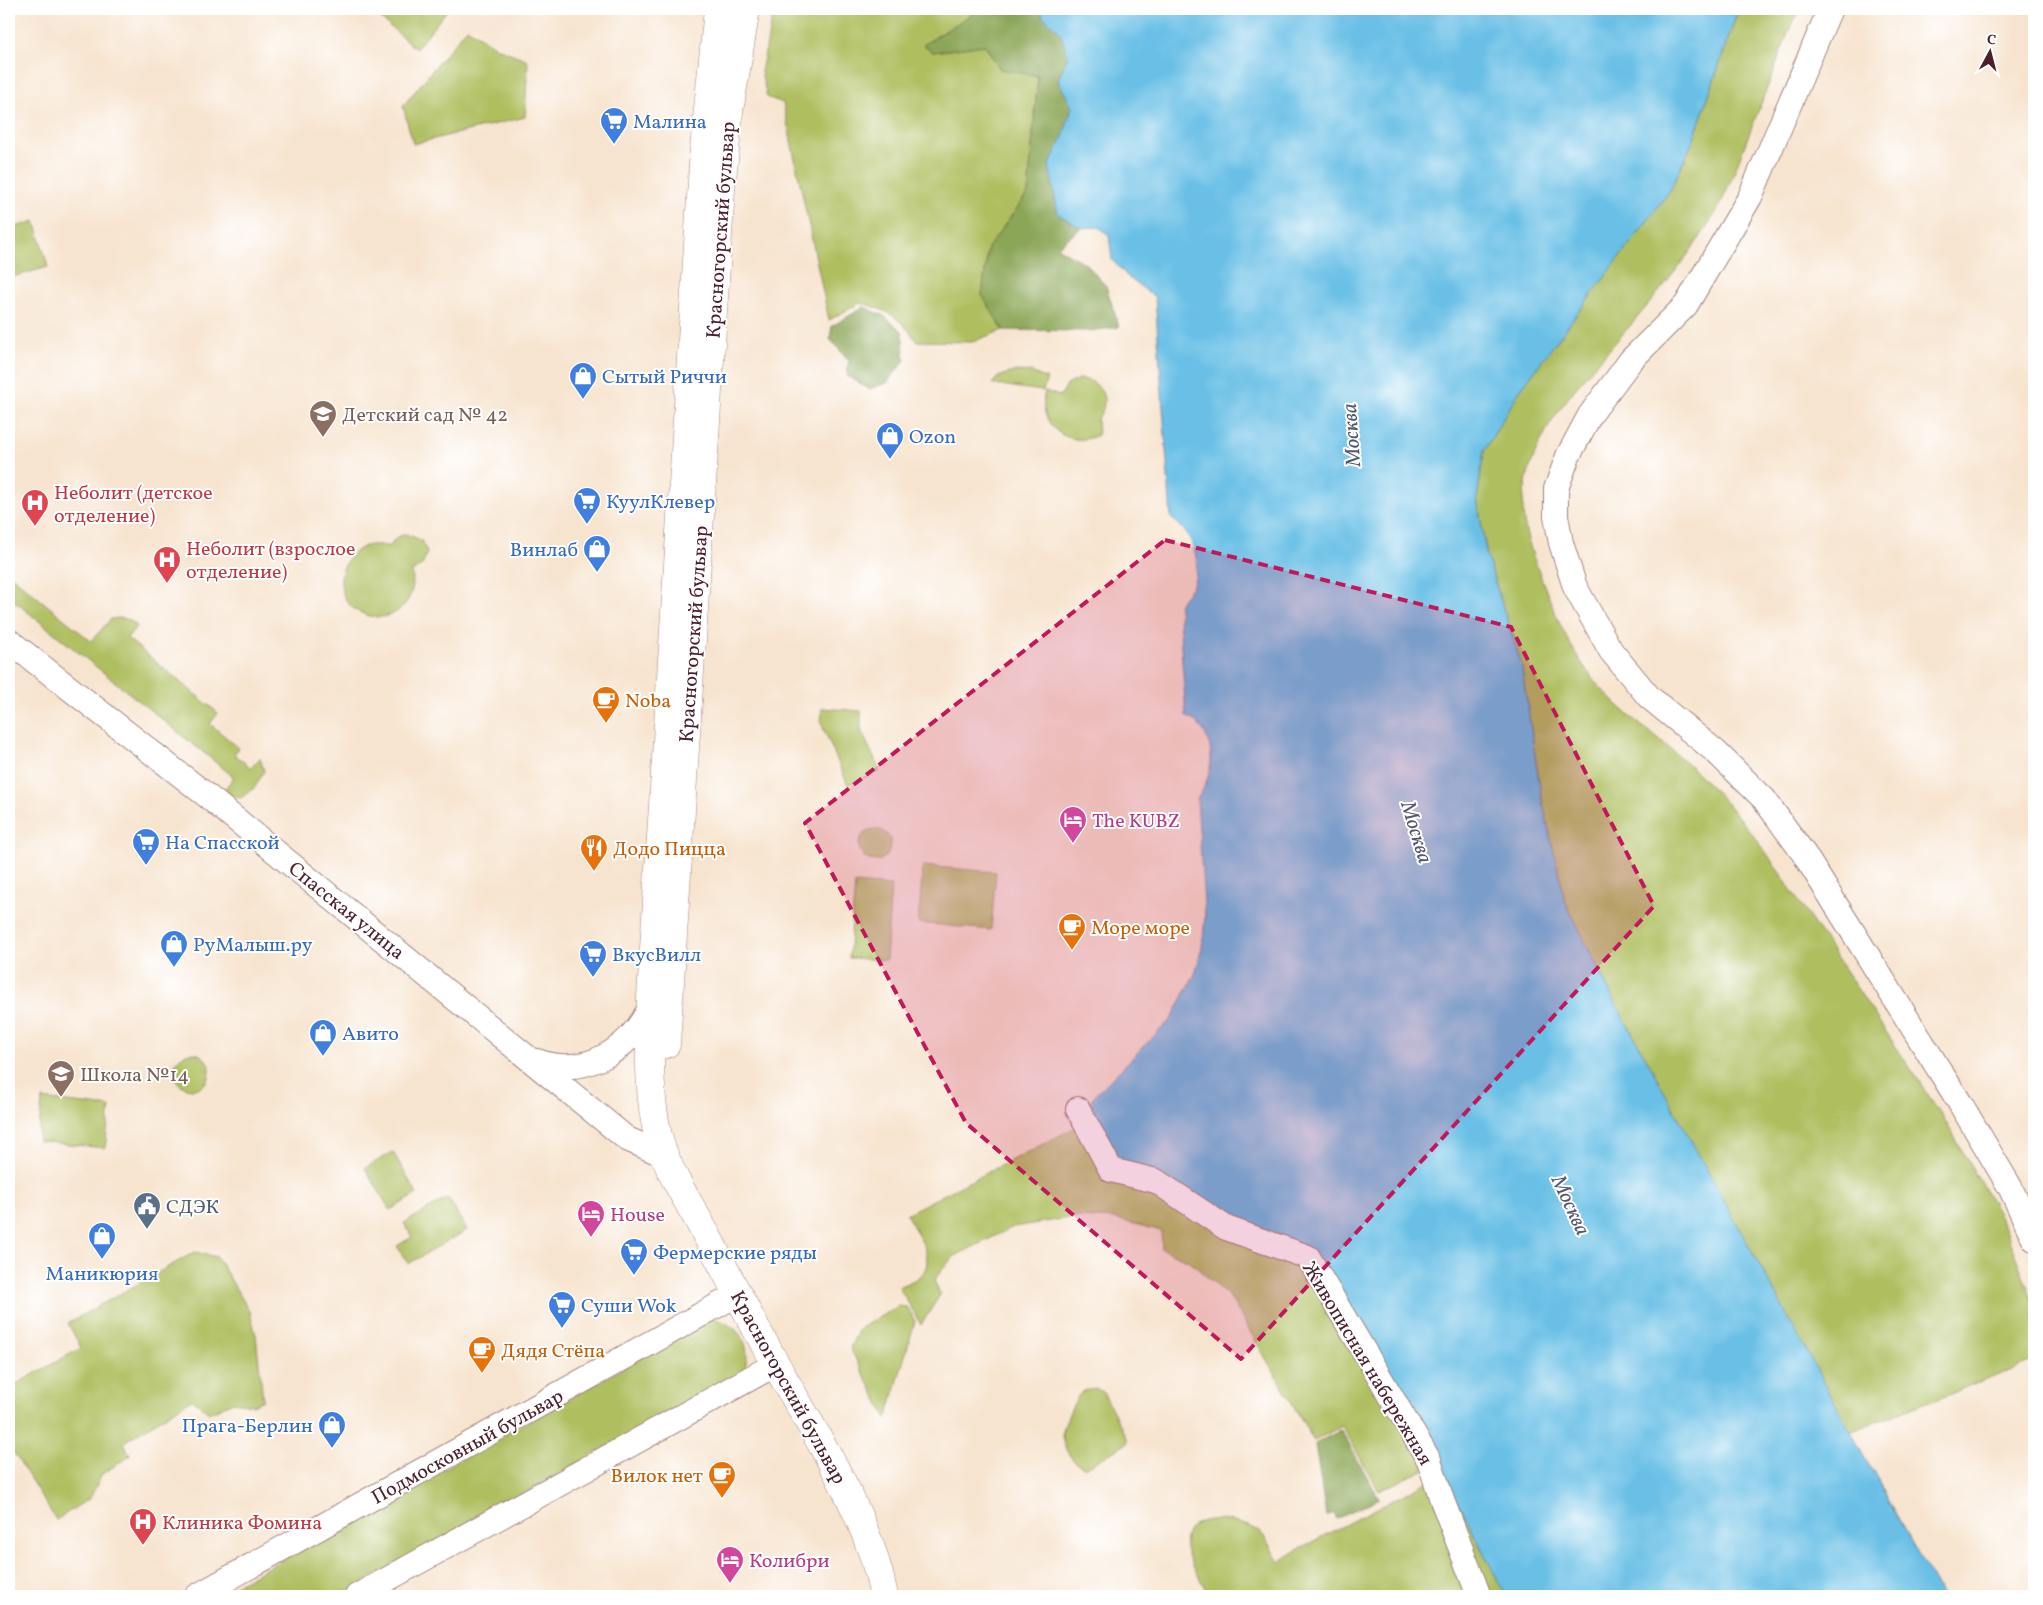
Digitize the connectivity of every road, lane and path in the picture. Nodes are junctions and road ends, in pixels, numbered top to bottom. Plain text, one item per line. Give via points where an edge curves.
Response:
1 (718, 9) edge
2 (746, 9) edge
3 (1830, 9) edge
4 (9, 641) edge
5 (650, 1008) junction
6 (531, 1059) junction
7 (1078, 1109) dead end
8 (657, 1128) junction
9 (664, 1155) junction
10 (2034, 1239) edge
11 (738, 1294) junction
12 (776, 1364) junction
13 (197, 1596) edge
14 (357, 1596) edge
15 (884, 1596) edge
16 (1479, 1596) edge

1 - 5 main road, Красногорский бульвар via 706,120
2 - 8 main road, Красногорский бульвар via 729,111 717,239 670,998
3 - 10 street via 1750,197 1686,305 1631,360 1590,415 1568,456 1556,489 1556,516 1575,587 1611,651 1649,697 1716,752 1764,798 1798,846 1960,1103 2010,1187
4 - 6 street, Спасская улица via 206,795
5 - 6 street via 631,1037 620,1047 589,1063 568,1067
5 - 8 main road, Красногорский бульвар via 650,1071
6 - 9 street, Спасская улица via 627,1139
7 - 16 street, Живописная набережная via 1111,1170 1156,1180 1226,1228 1308,1257 1429,1460
8 - 9 main road, Красногорский бульвар
9 - 11 main road, Красногорский бульвар
11 - 12 main road, Красногорский бульвар
11 - 13 street, Подмосковный бульвар
12 - 14 street
12 - 15 main road, Красногорский бульвар via 834,1464 860,1517

